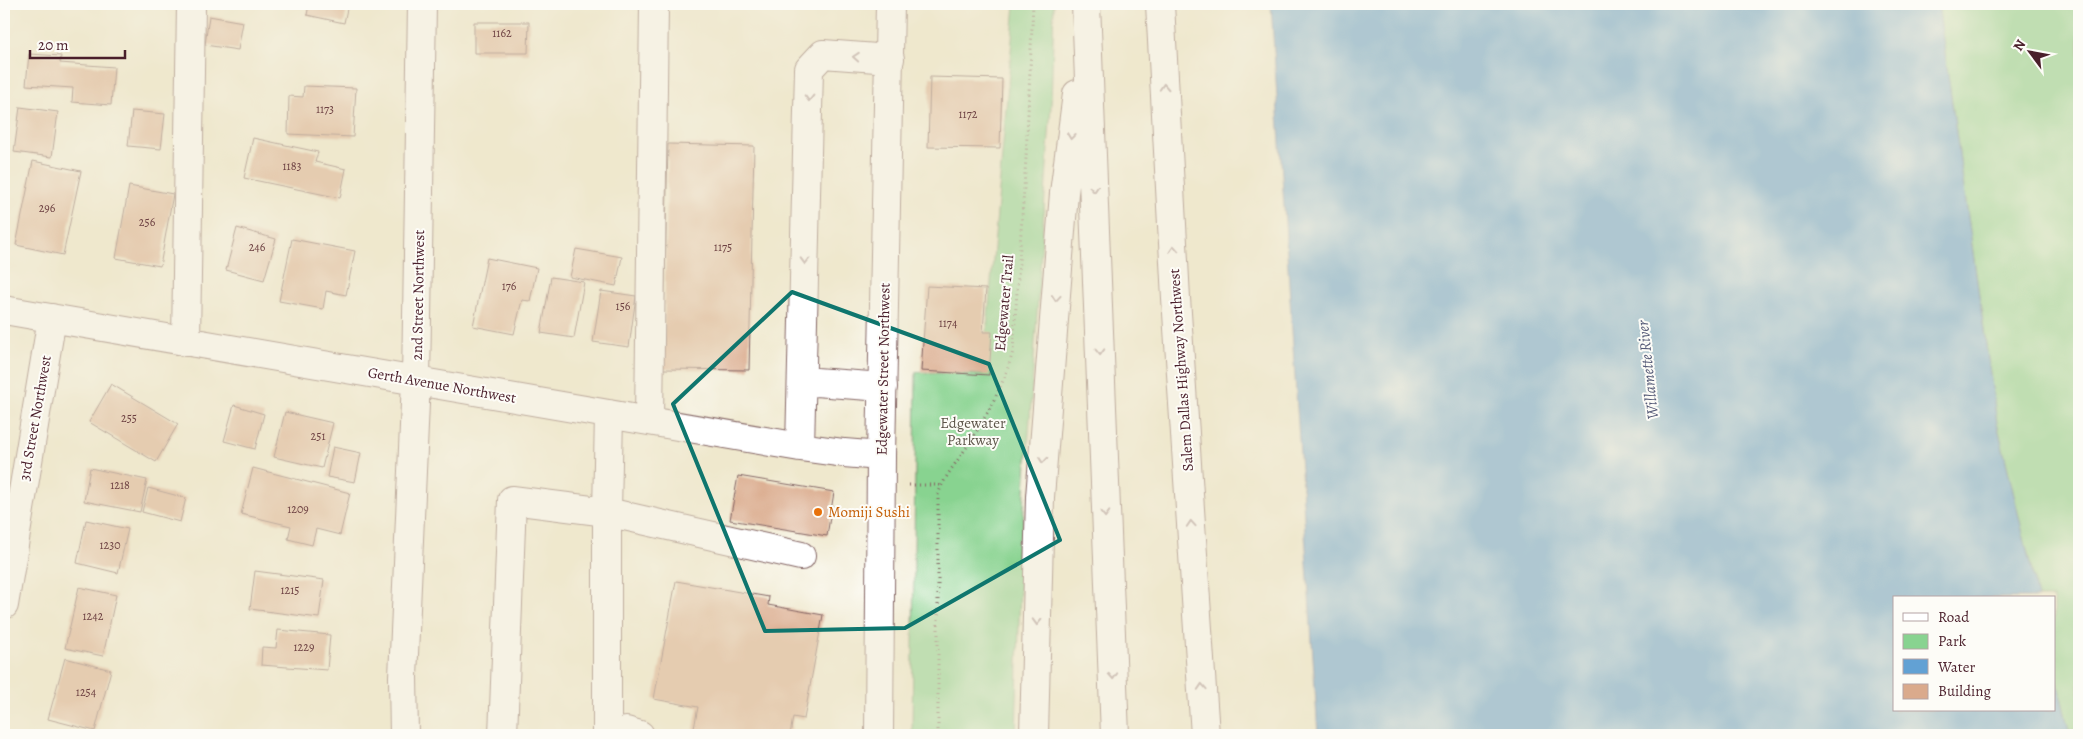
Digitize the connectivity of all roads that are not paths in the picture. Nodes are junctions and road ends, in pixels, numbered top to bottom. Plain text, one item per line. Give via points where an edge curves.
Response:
1 (191, 4) edge
2 (422, 4) edge
3 (654, 4) edge
4 (890, 4) edge
5 (1160, 4) edge
6 (1086, 11) edge
7 (890, 59) junction
8 (4, 310) edge
9 (52, 318) junction
10 (186, 342) junction
11 (416, 380) junction
12 (802, 381) junction
13 (883, 387) junction
14 (609, 414) junction
15 (649, 421) junction
16 (800, 447) junction
17 (881, 456) junction
18 (607, 512) junction
19 (801, 556) dead end
20 (4, 605) edge
21 (404, 735) edge
22 (503, 735) edge
23 (609, 735) edge
24 (640, 735) edge
25 (879, 735) edge
26 (1034, 735) edge
27 (1116, 735) edge
28 (1206, 735) edge

1 - 10 main road
2 - 11 main road, 2nd Street Northwest
3 - 15 main road
4 - 7 main road, Edgewater Street Northwest
28 -> 5 main road, Salem Dallas Highway Northwest
6 -> 26 main road via 1064,193 1040,497
6 -> 27 main road
7 -> 12 main road via 823,54 810,69
7 - 13 main road, Edgewater Street Northwest
8 - 9 main road, Gerth Avenue Northwest
9 - 10 main road, Gerth Avenue Northwest
9 - 20 main road, 3rd Street Northwest
10 - 11 main road, Gerth Avenue Northwest
11 - 14 main road, Gerth Avenue Northwest
11 - 21 main road, 2nd Street Northwest via 403,677
12 - 13 main road
12 - 16 main road
13 - 17 main road, Edgewater Street Northwest
14 - 15 main road, Gerth Avenue Northwest
14 - 18 main road
15 - 16 main road, Gerth Avenue Northwest
16 - 17 main road, Gerth Avenue Northwest
17 - 25 main road, Edgewater Street Northwest
18 - 19 main road
18 - 22 main road via 512,500
18 - 23 main road
23 - 24 main road via 626,731

